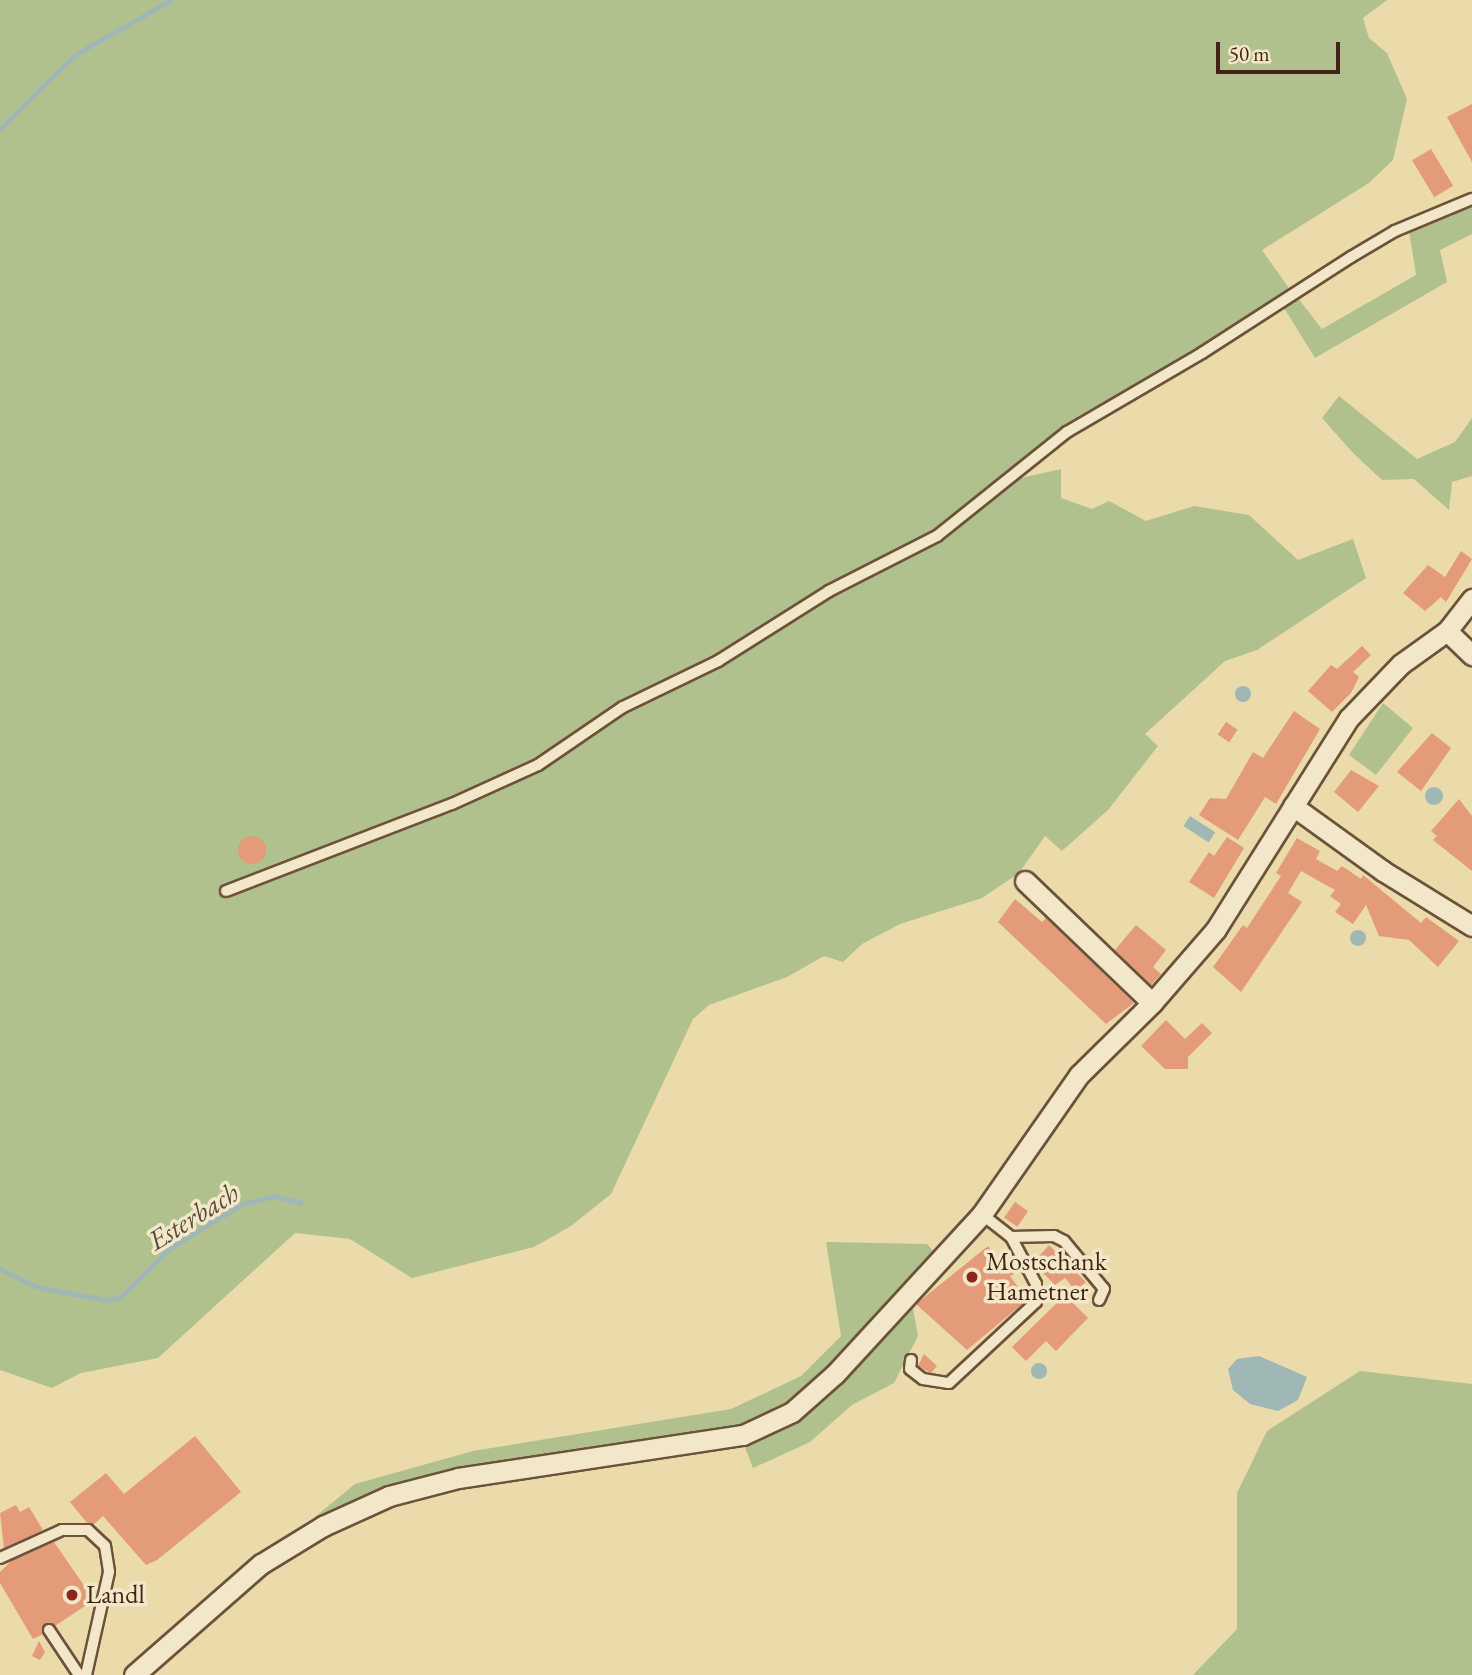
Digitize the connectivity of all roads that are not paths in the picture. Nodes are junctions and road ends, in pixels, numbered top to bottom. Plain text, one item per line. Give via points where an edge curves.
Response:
1 (1472, 199) edge
2 (1472, 599) edge
3 (1447, 631) junction
4 (1472, 655) edge
5 (1293, 806) junction
6 (1025, 881) dead end
7 (226, 891) dead end
8 (1472, 926) edge
9 (1152, 1003) junction
10 (982, 1214) junction
11 (1011, 1237) junction
12 (1098, 1300) dead end
13 (911, 1360) dead end
14 (0, 1558) edge
15 (50, 1630) dead end
16 (79, 1675) edge
17 (86, 1675) edge
18 (134, 1675) edge

1 - 7 lane via 1395,231 1350,257 1208,350 1067,432 937,536 829,591 718,661 623,707 538,765 452,804
2 - 3 street
3 - 4 street
3 - 5 street via 1401,664 1349,718
5 - 8 street
5 - 9 street via 1216,929
6 - 9 street
9 - 10 street via 1072,1085
10 - 11 lane
10 - 18 street via 835,1374 792,1412 766,1427 715,1440 458,1478 389,1496 323,1526 261,1564
11 - 12 lane via 1054,1236 1064,1241 1104,1289
11 - 13 lane via 1037,1284 1036,1302 949,1383 923,1379 910,1369
14 - 17 lane via 62,1530 88,1530 105,1546 109,1572
15 - 16 lane

